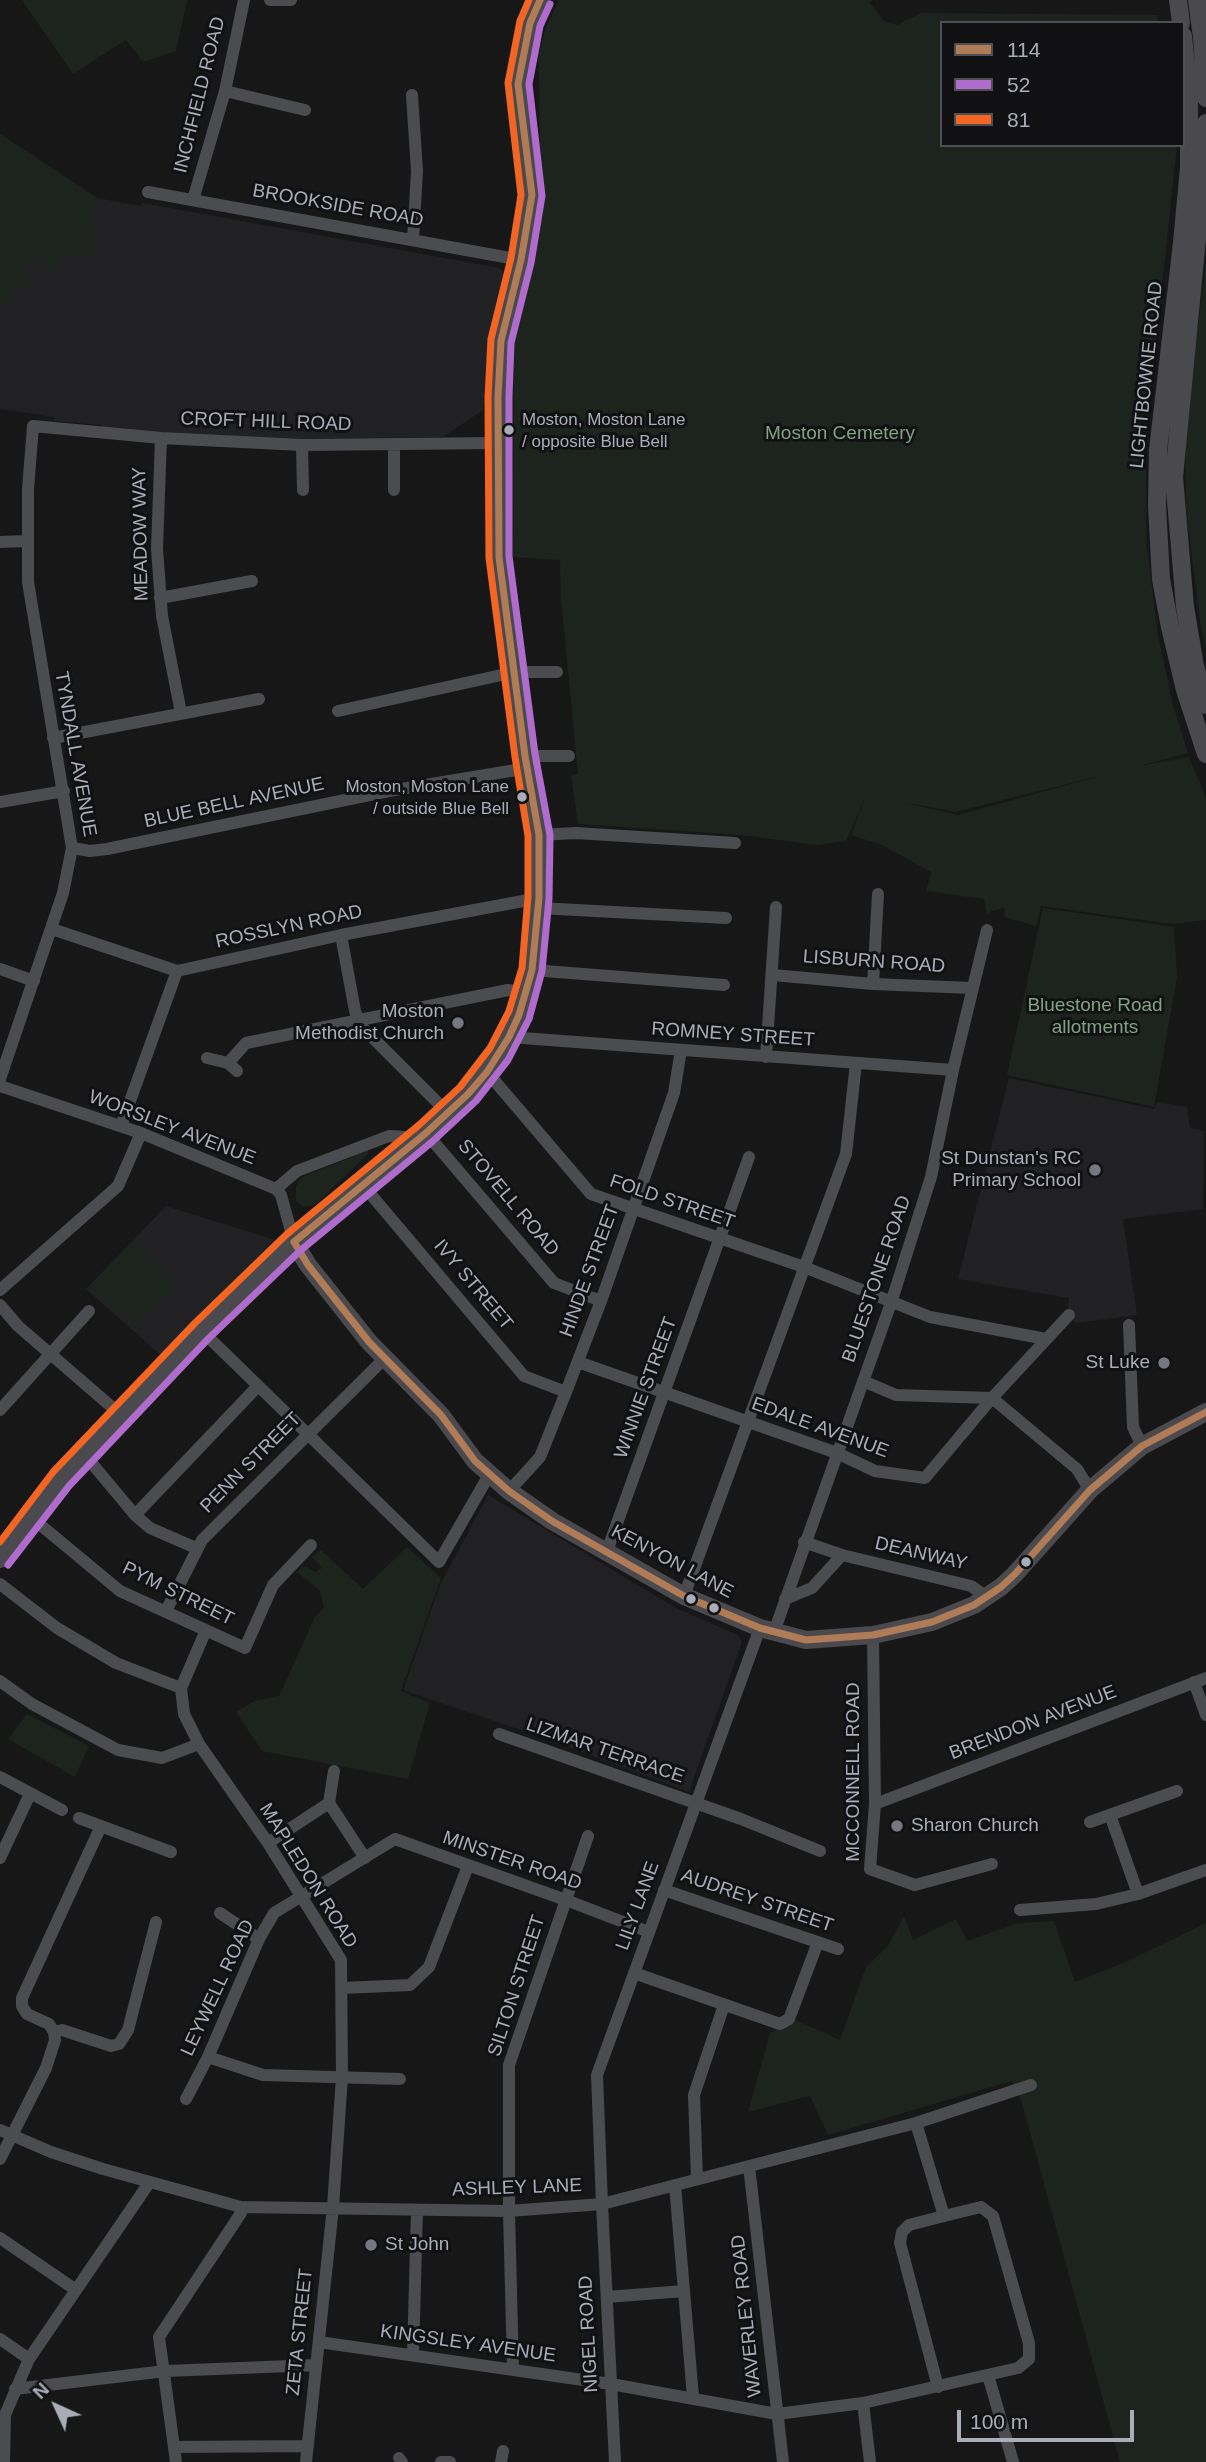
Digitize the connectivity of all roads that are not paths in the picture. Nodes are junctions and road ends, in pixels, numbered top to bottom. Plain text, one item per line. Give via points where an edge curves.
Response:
1 (244, 0) edge
2 (270, 0) edge
3 (290, 0) edge
4 (540, 0) edge
5 (1178, 0) edge
6 (1197, 0) edge
7 (1181, 21) edge
8 (1185, 57) edge
9 (225, 91) junction
10 (412, 95) dead end
11 (1206, 98) edge
12 (305, 110) dead end
13 (1206, 123) edge
14 (148, 192) dead end
15 (193, 200) junction
16 (413, 240) junction
17 (521, 260) junction
18 (33, 426) joint
19 (161, 438) junction
20 (498, 443) junction
21 (394, 444) junction
22 (302, 445) junction
23 (303, 490) dead end
24 (394, 490) dead end
25 (27, 541) junction
26 (0, 542) edge
27 (252, 581) dead end
28 (160, 598) junction
29 (515, 672) junction
30 (557, 672) dead end
31 (259, 699) dead end
32 (1206, 705) edge
33 (338, 711) dead end
34 (181, 713) junction
35 (53, 738) junction
36 (1206, 754) edge
37 (569, 756) dead end
38 (527, 762) junction
39 (64, 791) junction
40 (0, 802) edge
41 (539, 835) junction
42 (735, 843) dead end
43 (72, 848) junction
44 (878, 894) dead end
45 (539, 903) junction
46 (776, 907) dead end
47 (726, 918) dead end
48 (52, 929) junction
49 (987, 930) dead end
50 (341, 935) junction
51 (0, 969) edge
52 (532, 970) junction
53 (177, 971) junction
54 (773, 975) junction
55 (34, 981) junction
56 (873, 984) junction
57 (724, 985) dead end
58 (972, 988) junction
59 (527, 992) junction
60 (358, 1019) junction
61 (509, 1037) junction
62 (681, 1050) junction
63 (766, 1057) junction
64 (207, 1058) dead end
65 (856, 1063) junction
66 (953, 1070) junction
67 (487, 1072) junction
68 (0, 1079) edge
69 (0, 1086) edge
70 (448, 1114) junction
71 (121, 1126) junction
72 (141, 1133) junction
73 (394, 1136) junction
74 (421, 1137) junction
75 (401, 1153) junction
76 (749, 1157) dead end
77 (362, 1184) junction
78 (276, 1189) junction
79 (634, 1208) junction
80 (720, 1238) junction
81 (294, 1242) junction
82 (804, 1267) junction
83 (0, 1290) edge
84 (601, 1301) junction
85 (891, 1303) junction
86 (0, 1306) edge
87 (89, 1311) dead end
88 (1069, 1315) dead end
89 (1129, 1325) dead end
90 (202, 1331) junction
91 (1046, 1339) junction
92 (50, 1354) junction
93 (385, 1358) junction
94 (578, 1362) junction
95 (863, 1381) junction
96 (258, 1386) junction
97 (566, 1392) junction
98 (665, 1394) junction
99 (992, 1398) junction
100 (0, 1410) edge
101 (1206, 1412) edge
102 (121, 1415) junction
103 (748, 1422) junction
104 (307, 1434) junction
105 (1142, 1446) junction
106 (836, 1453) junction
107 (84, 1454) junction
108 (489, 1475) junction
109 (1090, 1490) junction
110 (509, 1491) junction
111 (135, 1515) junction
112 (31, 1517) junction
113 (804, 1542) junction
114 (311, 1545) dead end
115 (196, 1548) junction
116 (607, 1551) junction
117 (2, 1554) edge
118 (842, 1555) junction
119 (0, 1584) edge
120 (684, 1596) junction
121 (987, 1597) junction
122 (785, 1598) junction
123 (166, 1611) junction
124 (206, 1630) junction
125 (767, 1630) junction
126 (873, 1635) junction
127 (1200, 1680) edge
128 (0, 1681) edge
129 (181, 1688) junction
130 (1206, 1715) edge
131 (499, 1734) dead end
132 (199, 1744) junction
133 (334, 1770) dead end
134 (0, 1777) edge
135 (1178, 1791) dead end
136 (30, 1794) junction
137 (329, 1803) junction
138 (698, 1804) junction
139 (875, 1804) junction
140 (62, 1810) dead end
141 (1110, 1815) junction
142 (79, 1818) dead end
143 (1090, 1822) dead end
144 (101, 1826) junction
145 (588, 1836) dead end
146 (268, 1843) junction
147 (820, 1851) dead end
148 (171, 1852) dead end
149 (0, 1857) edge
150 (365, 1858) junction
151 (992, 1864) dead end
152 (467, 1866) junction
153 (1206, 1870) edge
154 (664, 1890) junction
155 (1138, 1894) junction
156 (302, 1896) junction
157 (566, 1900) junction
158 (1020, 1910) dead end
159 (220, 1913) dead end
160 (156, 1922) dead end
161 (649, 1932) junction
162 (259, 1939) junction
163 (818, 1942) junction
164 (838, 1949) dead end
165 (634, 1973) junction
166 (342, 1988) junction
167 (724, 2005) junction
168 (54, 2032) junction
169 (208, 2057) junction
170 (342, 2077) junction
171 (400, 2079) dead end
172 (1031, 2085) dead end
173 (186, 2099) dead end
174 (916, 2123) junction
175 (0, 2130) edge
176 (13, 2137) junction
177 (0, 2159) edge
178 (749, 2166) junction
179 (697, 2179) junction
180 (149, 2183) junction
181 (675, 2185) junction
182 (601, 2204) junction
183 (241, 2207) junction
184 (333, 2207) junction
185 (417, 2210) junction
186 (509, 2211) junction
187 (944, 2216) junction
188 (0, 2238) edge
189 (76, 2290) junction
190 (684, 2291) junction
191 (607, 2297) junction
192 (0, 2339) edge
193 (319, 2342) junction
194 (413, 2355) junction
195 (29, 2359) junction
196 (316, 2365) junction
197 (513, 2369) junction
198 (165, 2371) junction
199 (988, 2375) junction
200 (611, 2384) junction
201 (938, 2387) junction
202 (15, 2389) junction
203 (693, 2397) junction
204 (863, 2403) junction
205 (778, 2414) junction
206 (307, 2446) junction
207 (174, 2447) junction
208 (5, 2462) edge
209 (176, 2462) edge
210 (306, 2462) edge
211 (441, 2462) edge
212 (450, 2462) edge
213 (615, 2462) edge
214 (783, 2462) edge
215 (870, 2462) edge
216 (1013, 2462) edge

1 - 9 street, INCHFIELD ROAD
2 - 3 street
4 - 17 street via 530,23 519,84 532,195
5 - 7 street
6 - 11 street
8 - 36 street, LIGHTBOWNE ROAD via 1189,167 1158,450 1157,505 1161,579 1170,627
9 - 12 street
9 - 15 street, INCHFIELD ROAD
10 - 16 street via 417,171
13 - 32 street, LIGHTBOWNE ROAD via 1174,477 1185,607
14 - 15 street, BROOKSIDE ROAD
15 - 16 street, BROOKSIDE ROAD
16 - 17 street, BROOKSIDE ROAD
17 - 20 street via 501,341
18 - 19 street, CROFT HILL ROAD
18 - 25 street, TYNDALL AVENUE
19 - 22 street, CROFT HILL ROAD
19 - 28 street, MEADOW WAY via 157,505
20 - 21 street, CROFT HILL ROAD
20 - 29 street via 499,557
21 - 22 street, CROFT HILL ROAD
21 - 24 street
22 - 23 street
25 - 26 street
25 - 35 street, TYNDALL AVENUE via 28,582
27 - 28 street
28 - 34 street, MEADOW WAY
29 - 30 street
29 - 33 street
29 - 38 street
31 - 34 street
34 - 35 street
35 - 39 street, TYNDALL AVENUE
37 - 38 street, BLUE BELL AVENUE
38 - 41 street
38 - 43 street, BLUE BELL AVENUE via 107,849
39 - 40 street
39 - 43 street, TYNDALL AVENUE
41 - 42 street via 576,833
41 - 45 street
43 - 48 street, TYNDALL AVENUE
44 - 56 street
45 - 47 street, ROSSLYN ROAD
45 - 50 street, ROSSLYN ROAD
45 - 52 street
46 - 54 street
48 - 53 street
48 - 55 street, TYNDALL AVENUE
49 - 58 street, BLUESTONE ROAD
50 - 53 street, ROSSLYN ROAD
50 - 60 street
51 - 55 street
52 - 57 street
52 - 59 street
53 - 71 street
54 - 56 street, LISBURN ROAD
54 - 63 street
55 - 68 street, TYNDALL AVENUE
56 - 58 street, LISBURN ROAD
58 - 66 street, BLUESTONE ROAD
59 - 60 street via 508,990
59 - 61 street
60 - 64 street via 246,1043 233,1067
60 - 70 street
61 - 62 street, ROMNEY STREET
61 - 67 street
62 - 63 street, ROMNEY STREET
62 - 79 street, HINDE STREET via 674,1093
63 - 65 street, ROMNEY STREET
65 - 66 street, ROMNEY STREET
65 - 82 street via 846,1154
66 - 85 street, BLUESTONE ROAD via 931,1177
67 - 70 street
67 - 79 street, FOLD STREET via 591,1194
69 - 71 street, WORSLEY AVENUE
70 - 74 street
71 - 72 street, WORSLEY AVENUE
72 - 78 street, WORSLEY AVENUE
72 - 83 street via 118,1186
73 - 74 street
73 - 75 street
73 - 78 street via 297,1171
74 - 75 street
74 - 84 street, STOVELL ROAD via 554,1283
75 - 77 street
76 - 80 street, WINNIE STREET
77 - 81 street
77 - 97 street, IVY STREET via 524,1376
78 - 81 street
79 - 80 street, FOLD STREET
79 - 84 street, HINDE STREET
80 - 82 street, FOLD STREET
80 - 98 street, WINNIE STREET
81 - 90 street
81 - 93 street, KENYON LANE
82 - 85 street, FOLD STREET
82 - 103 street
84 - 94 street, HINDE STREET
85 - 91 street, FOLD STREET via 930,1317
85 - 95 street, BLUESTONE ROAD
86 - 92 street
87 - 92 street
88 - 91 street, EDALE AVENUE
89 - 105 street via 1133,1427
90 - 96 street
90 - 102 street
91 - 99 street, EDALE AVENUE
92 - 100 street
92 - 102 street
93 - 104 street, PENN STREET
93 - 108 street, KENYON LANE via 441,1415
94 - 97 street, HINDE STREET
94 - 98 street, EDALE AVENUE
95 - 99 street via 896,1395
95 - 106 street, BLUESTONE ROAD
96 - 104 street
96 - 111 street
97 - 110 street, HINDE STREET via 540,1457
98 - 103 street, EDALE AVENUE
98 - 116 street, WINNIE STREET
99 - 106 street, EDALE AVENUE via 925,1478 875,1471
99 - 109 street via 1077,1469
101 - 105 street, KENYON LANE
102 - 107 street
103 - 106 street, EDALE AVENUE
103 - 120 street
104 - 108 street via 439,1562
104 - 115 street, PENN STREET
105 - 109 street, KENYON LANE
106 - 113 street, BLUESTONE ROAD
107 - 111 street
107 - 112 street
108 - 110 street, KENYON LANE
109 - 121 street, KENYON LANE via 1023,1565
110 - 116 street, KENYON LANE
111 - 115 street via 150,1528
112 - 117 street
112 - 123 street, PYM STREET via 120,1591
113 - 118 street, DEANWAY
113 - 122 street, BLUESTONE ROAD
114 - 124 street, PYM STREET via 273,1585 245,1648
115 - 123 street, PENN STREET
116 - 120 street, KENYON LANE
118 - 121 street, DEANWAY via 971,1586
118 - 122 street via 812,1588
119 - 129 street via 57,1628 116,1663
120 - 125 street, KENYON LANE
121 - 126 street, KENYON LANE via 932,1622
122 - 125 street, BLUESTONE ROAD
123 - 124 street, PYM STREET
124 - 129 street
125 - 126 street, KENYON LANE via 806,1640
125 - 138 street, LILY LANE
126 - 139 street, MCCONNELL ROAD
127 - 130 street
127 - 139 street, BRENDON AVENUE
128 - 132 street via 118,1751 162,1758
129 - 132 street, MAPLEDON ROAD via 184,1714
131 - 138 street, LIZMAR TERRACE
132 - 146 street, MAPLEDON ROAD
133 - 137 street
134 - 136 street
135 - 141 street
136 - 140 street
136 - 149 street
137 - 146 street
137 - 150 street
138 - 147 street, LIZMAR TERRACE
138 - 154 street, LILY LANE
139 - 151 street, MCCONNELL ROAD via 870,1868 915,1885
141 - 143 street
141 - 155 street
142 - 144 street
144 - 148 street
144 - 168 street via 22,1998 27,2014 49,2024
145 - 157 street, SILTON STREET
146 - 156 street, MAPLEDON ROAD
150 - 152 street, MINSTER ROAD via 394,1839
150 - 156 street, LEYWELL ROAD
152 - 157 street, MINSTER ROAD
152 - 166 street via 429,1967 410,1985
153 - 155 street
154 - 161 street, LILY LANE
154 - 163 street, AUDREY STREET
155 - 158 street via 1096,1904
156 - 162 street, LEYWELL ROAD via 274,1913
156 - 166 street, MAPLEDON ROAD via 341,1960
157 - 161 street, MINSTER ROAD
157 - 186 street, SILTON STREET via 509,2065
159 - 162 street
160 - 168 street via 128,2031 120,2044 111,2046 62,2029
161 - 165 street, LILY LANE
162 - 169 street, LEYWELL ROAD
163 - 164 street, AUDREY STREET
163 - 167 street via 789,2019 780,2024
165 - 167 street
165 - 182 street, LILY LANE via 597,2075
166 - 170 street, MAPLEDON ROAD
167 - 179 street via 694,2095
168 - 176 street via 46,2068
169 - 170 street via 263,2075
169 - 173 street, LEYWELL ROAD
170 - 171 street
170 - 184 street, MAPLEDON ROAD
172 - 174 street, ASHLEY LANE
174 - 178 street, ASHLEY LANE
174 - 187 street
175 - 176 street, ASHLEY LANE
176 - 177 street
176 - 180 street, ASHLEY LANE
178 - 179 street, ASHLEY LANE
178 - 205 street, WAVERLEY ROAD
179 - 181 street, ASHLEY LANE
180 - 183 street, ASHLEY LANE
180 - 189 street
181 - 182 street, ASHLEY LANE
181 - 190 street
182 - 186 street, ASHLEY LANE
182 - 191 street, NIGEL ROAD
183 - 184 street, ASHLEY LANE
183 - 198 street via 159,2337
184 - 185 street, ASHLEY LANE
184 - 193 street, ZETA STREET
185 - 186 street, ASHLEY LANE
185 - 194 street
186 - 197 street, SILTON STREET
187 - 199 street, KINGSLEY AVENUE via 981,2207 993,2216 1029,2343 1024,2364
187 - 201 street via 909,2225 900,2238
188 - 189 street
189 - 195 street
190 - 191 street
190 - 203 street
191 - 200 street, NIGEL ROAD
192 - 195 street
193 - 194 street, KINGSLEY AVENUE
193 - 196 street, ZETA STREET
194 - 197 street, KINGSLEY AVENUE
195 - 202 street
196 - 198 street
196 - 206 street, ZETA STREET
197 - 200 street, KINGSLEY AVENUE
198 - 202 street
198 - 207 street
199 - 201 street, KINGSLEY AVENUE
199 - 216 street
200 - 203 street, KINGSLEY AVENUE
200 - 213 street, NIGEL ROAD
201 - 204 street, KINGSLEY AVENUE
202 - 208 street via 5,2415
203 - 205 street, KINGSLEY AVENUE
204 - 205 street, KINGSLEY AVENUE
204 - 215 street
205 - 214 street, WAVERLEY ROAD
206 - 207 street
206 - 210 street, ZETA STREET
207 - 209 street
211 - 212 street

